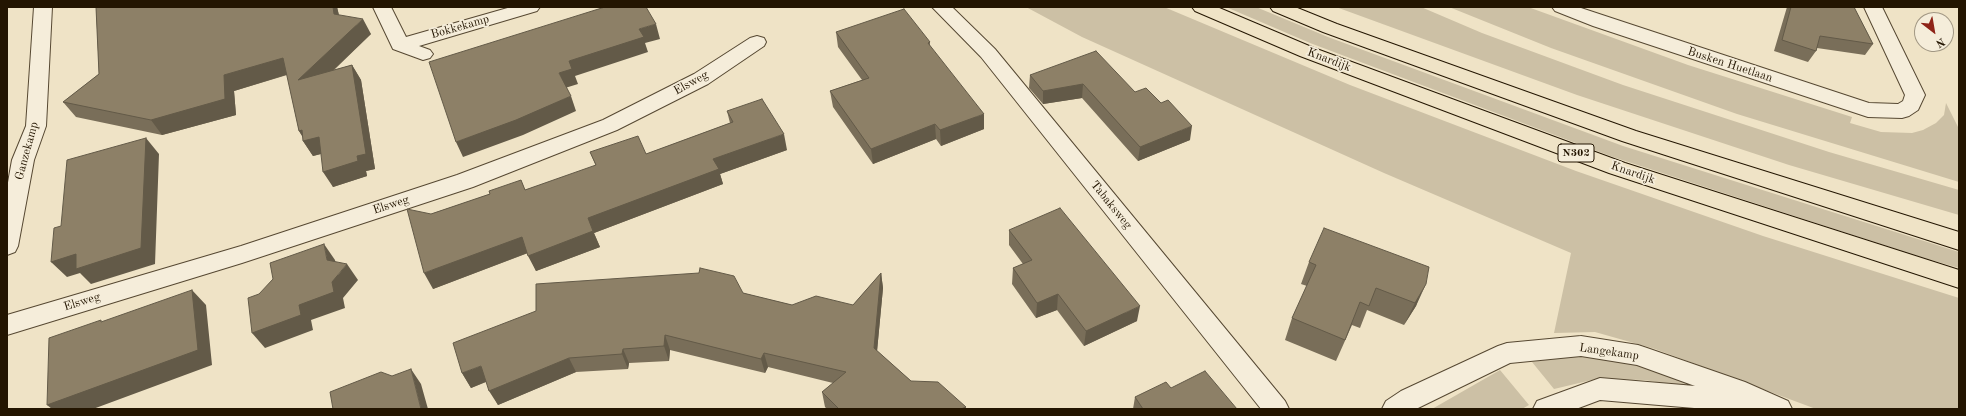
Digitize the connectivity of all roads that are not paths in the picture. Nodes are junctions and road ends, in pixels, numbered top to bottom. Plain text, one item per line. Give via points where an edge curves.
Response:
1 (43, 7) edge
2 (382, 7) edge
3 (940, 7) edge
4 (1201, 7) edge
5 (1279, 7) edge
6 (1561, 7) edge
7 (1873, 7) edge
8 (523, 8) edge
9 (757, 42) dead end
10 (400, 45) junction
11 (423, 54) dead end
12 (1959, 241) edge
13 (7, 246) edge
14 (1959, 279) edge
15 (7, 325) edge
16 (1276, 409) edge
17 (1395, 409) edge
18 (1546, 409) edge
19 (1746, 409) edge
20 (1779, 409) edge

1 - 13 street, Ganzekamp via 36,126 23,160
2 - 10 street
3 - 16 street, Tabaksweg via 988,53
4 - 14 main road, Knardijk / N302 via 1307,52 1617,168
5 - 12 main road via 1330,28 1629,136
6 - 7 street, Busken Huetlaan via 1868,110 1902,111 1910,105 1914,95
8 - 10 street, Bokkekamp
9 - 15 street, Elsweg via 701,79 610,125 472,178 242,254
10 - 11 street, Bokkekamp
17 - 20 street, Langekamp via 1410,399 1506,353 1581,346 1638,355 1736,390
18 - 19 street via 1600,389 1706,398

